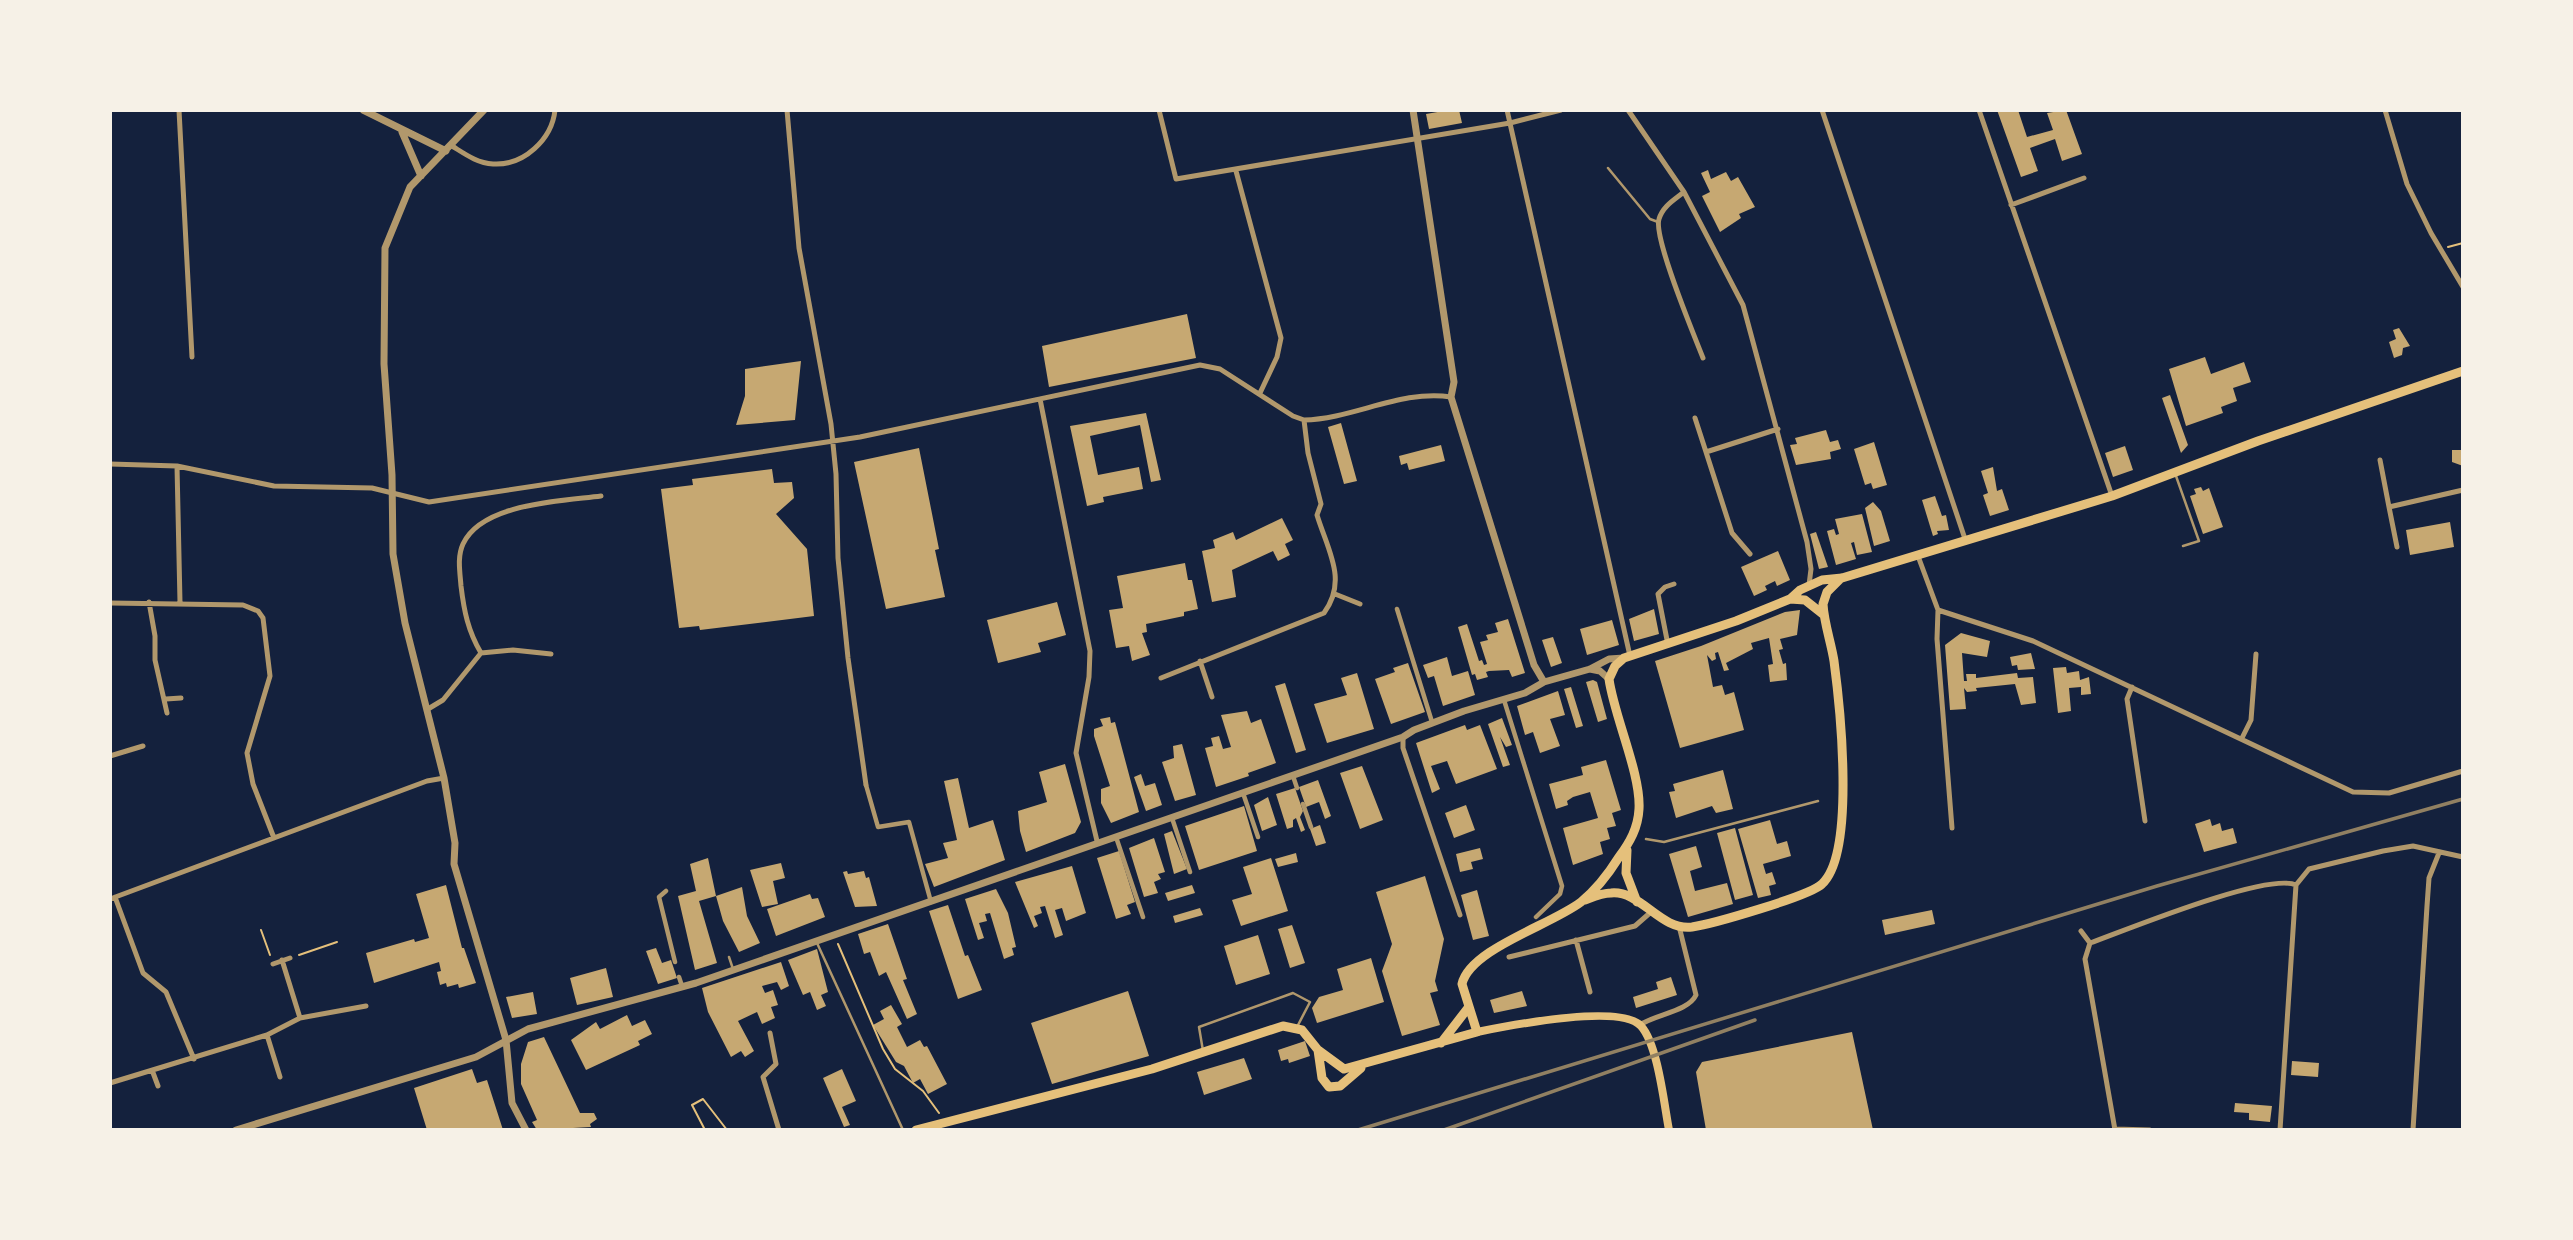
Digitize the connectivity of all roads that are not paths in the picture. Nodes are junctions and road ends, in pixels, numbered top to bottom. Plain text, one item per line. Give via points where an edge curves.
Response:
1 (179, 110) edge
2 (363, 110) edge
3 (484, 110) edge
4 (555, 110) edge
5 (787, 110) edge
6 (1159, 110) edge
7 (1413, 110) edge
8 (1507, 110) edge
9 (1561, 110) edge
10 (1822, 110) edge
11 (1979, 110) edge
12 (2385, 110) edge
13 (1629, 111) edge
14 (1510, 123) junction
15 (401, 131) junction
16 (1417, 138) junction
17 (449, 148) junction
18 (1608, 168) dead end
19 (1236, 171) junction
20 (421, 176) junction
21 (2084, 178) dead end
22 (1684, 192) junction
23 (2011, 205) junction
24 (1658, 222) junction
25 (2463, 288) edge
26 (192, 357) dead end
27 (1703, 358) dead end
28 (2463, 370) edge
29 (1260, 393) junction
30 (1451, 397) junction
31 (1040, 399) junction
32 (1695, 418) dead end
33 (1304, 420) junction
34 (1777, 429) junction
35 (831, 442) junction
36 (1706, 452) junction
37 (2380, 460) dead end
38 (110, 464) edge
39 (177, 466) junction
40 (2175, 472) junction
41 (2463, 490) edge
42 (392, 493) junction
43 (601, 496) dead end
44 (2112, 496) junction
45 (2389, 507) junction
46 (1966, 542) junction
47 (2183, 546) dead end
48 (2397, 547) dead end
49 (1750, 554) dead end
50 (1918, 556) junction
51 (1842, 578) junction
52 (1674, 584) dead end
53 (1809, 585) junction
54 (1335, 594) junction
55 (1790, 599) junction
56 (149, 602) junction
57 (180, 602) junction
58 (110, 603) edge
59 (1360, 604) dead end
60 (1397, 609) dead end
61 (1938, 610) junction
62 (1824, 615) junction
63 (1668, 645) junction
64 (481, 653) junction
65 (551, 654) dead end
66 (2256, 654) dead end
67 (1627, 657) junction
68 (1200, 661) junction
69 (1590, 669) junction
70 (1161, 678) dead end
71 (1609, 679) junction
72 (1544, 682) junction
73 (2132, 687) junction
74 (1212, 697) dead end
75 (181, 698) dead end
76 (166, 699) junction
77 (1504, 700) junction
78 (428, 709) junction
79 (167, 713) dead end
80 (1433, 723) junction
81 (1403, 737) junction
82 (2242, 738) junction
83 (143, 746) dead end
84 (110, 756) edge
85 (2463, 771) edge
86 (1293, 775) junction
87 (444, 778) junction
88 (866, 785) joint
89 (1297, 788) dead end
90 (1243, 793) junction
91 (1818, 801) dead end
92 (1303, 804) dead end
93 (1172, 817) junction
94 (2146, 821) dead end
95 (1311, 827) dead end
96 (1951, 828) dead end
97 (1115, 836) junction
98 (1258, 837) dead end
99 (274, 838) junction
100 (1646, 839) dead end
101 (1097, 842) junction
102 (1629, 843) junction
103 (2439, 853) junction
104 (2463, 857) edge
105 (1190, 872) dead end
106 (2296, 884) junction
107 (666, 891) dead end
108 (113, 898) edge
109 (1583, 900) junction
110 (1637, 902) junction
111 (932, 903) junction
112 (1651, 912) junction
113 (1460, 915) dead end
114 (1143, 917) dead end
115 (1536, 917) dead end
116 (1679, 926) junction
117 (2081, 931) dead end
118 (816, 940) junction
119 (1576, 940) junction
120 (2090, 943) junction
121 (729, 957) dead end
122 (1508, 957) dead end
123 (290, 958) road end
124 (282, 960) junction
125 (675, 962) dead end
126 (273, 964) road end
127 (733, 969) junction
128 (679, 977) dead end
129 (682, 987) junction
130 (1590, 992) dead end
131 (366, 1006) dead end
132 (1468, 1008) junction
133 (300, 1018) junction
134 (1640, 1025) junction
135 (1297, 1027) junction
136 (1477, 1032) junction
137 (770, 1033) dead end
138 (267, 1035) junction
139 (506, 1040) junction
140 (1440, 1044) junction
141 (1318, 1050) junction
142 (1204, 1054) junction
143 (194, 1059) junction
144 (1333, 1064) junction
145 (1362, 1066) junction
146 (1343, 1069) junction
147 (152, 1070) junction
148 (1322, 1074) junction
149 (280, 1077) dead end
150 (110, 1083) edge
151 (1343, 1084) junction
152 (158, 1086) dead end
153 (236, 1130) edge
154 (526, 1130) edge
155 (779, 1130) edge
156 (903, 1130) edge
157 (916, 1130) edge
158 (1669, 1130) edge
159 (2115, 1130) edge
160 (2150, 1130) edge
161 (2280, 1130) edge
162 (2413, 1130) edge

1 - 26 street
2 - 15 street
3 - 17 street
4 - 17 street via 554,122 542,141 516,160 480,162
5 - 35 street via 799,248
6 - 19 street via 1176,179
7 - 16 street
8 - 14 street
9 - 14 street
10 - 46 street
11 - 23 street
12 - 25 street via 2407,184
13 - 22 street
14 - 16 street
14 - 67 street
15 - 17 street
15 - 20 street
16 - 19 street
16 - 30 street via 1454,382
17 - 20 street
18 - 24 lane via 1650,219
19 - 29 street via 1280,338 1278,357
20 - 42 street via 405,195 385,248 384,364
21 - 23 street
22 - 24 street via 1664,207
22 - 34 street via 1743,305
23 - 44 street
24 - 27 street
28 - 40 main road
29 - 31 street via 1220,369 1200,365
29 - 33 street
30 - 33 street via 1417,397
30 - 72 street via 1536,671
31 - 35 street
31 - 101 street via 1090,651 1077,764
32 - 36 street
33 - 54 street via 1321,504 1317,515 1338,585
34 - 36 street
34 - 53 street via 1807,542
35 - 42 street via 429,502
35 - 88 street via 846,645
36 - 49 street via 1732,533
37 - 45 street
38 - 39 street
39 - 42 street via 274,486 372,488
39 - 57 street
40 - 44 main road
40 - 47 lane via 2199,541
41 - 45 street
42 - 78 street via 393,554
43 - 64 street via 514,509 481,523 470,534 459,556 460,572 467,628
44 - 46 main road
45 - 48 street
46 - 50 main road
50 - 51 main road
50 - 61 street
51 - 53 main road
51 - 62 main road via 1825,595
52 - 63 street via 1658,594
53 - 55 main road
54 - 59 street
54 - 68 street via 1324,613
55 - 62 main road via 1805,600
55 - 63 main road
56 - 57 street
56 - 58 street
56 - 76 street via 155,660
57 - 99 street via 251,607 263,618 271,677 247,753 253,784
60 - 80 street
61 - 73 street via 2033,641
61 - 96 street
62 - 116 main road via 1837,686 1842,771 1842,819 1833,868 1810,893 1699,925
63 - 67 main road
64 - 65 street
64 - 78 street via 443,700
66 - 82 street via 2251,720
67 - 69 street via 1609,659
67 - 71 main road via 1615,666
68 - 70 street
68 - 74 street
69 - 71 street
69 - 72 street
71 - 102 main road via 1640,806
72 - 77 street
73 - 82 street
73 - 94 street via 2127,699
75 - 76 street
76 - 79 street
77 - 80 street
77 - 115 street via 1562,886 1560,894
78 - 87 street
80 - 81 street
81 - 86 street
81 - 113 street
82 - 85 street via 2361,795 2407,789
83 - 84 street
86 - 89 street
86 - 90 street
87 - 99 street via 427,780
87 - 139 street via 454,864
88 - 111 street via 878,827 909,822
90 - 93 street
90 - 98 street
91 - 100 lane via 1664,842
92 - 95 street
93 - 97 street
93 - 105 street
97 - 101 street
97 - 114 street
99 - 108 street
101 - 111 street
102 - 109 main road
102 - 110 main road via 1626,873
103 - 104 street
103 - 106 street via 2413,846 2339,860 2309,869
103 - 162 street via 2428,892
106 - 120 street via 2271,883
106 - 161 street
107 - 125 street via 659,897
108 - 143 street via 143,973 166,992
109 - 110 main road via 1611,892
109 - 132 main road via 1471,965 1462,984
110 - 112 main road
111 - 118 street
112 - 116 main road
112 - 119 street via 1635,926
116 - 134 street via 1696,995 1691,1003
117 - 120 street
118 - 127 street
118 - 156 lane
119 - 122 street
119 - 130 street
120 - 159 street via 2085,959
121 - 127 lane
123 - 124 street
124 - 126 street
124 - 133 street
127 - 129 street
128 - 129 street
129 - 139 street via 552,1021
131 - 133 street
132 - 136 main road
132 - 140 main road
133 - 138 street
134 - 136 main road via 1626,1017 1582,1017
134 - 158 main road via 1651,1045
135 - 141 main road
135 - 142 main road via 1283,1026
135 - 142 lane via 1310,1002 1293,993 1197,1030
136 - 140 main road
137 - 155 street via 776,1064 763,1077
138 - 143 street
138 - 149 street
139 - 153 street via 476,1057
139 - 154 street via 512,1103
140 - 145 main road
141 - 144 main road
141 - 148 main road
142 - 157 main road
143 - 147 street
144 - 146 main road
144 - 148 main road
145 - 146 main road
145 - 151 main road
146 - 151 main road
147 - 150 street
147 - 152 street
148 - 151 main road via 1329,1087
159 - 160 street

